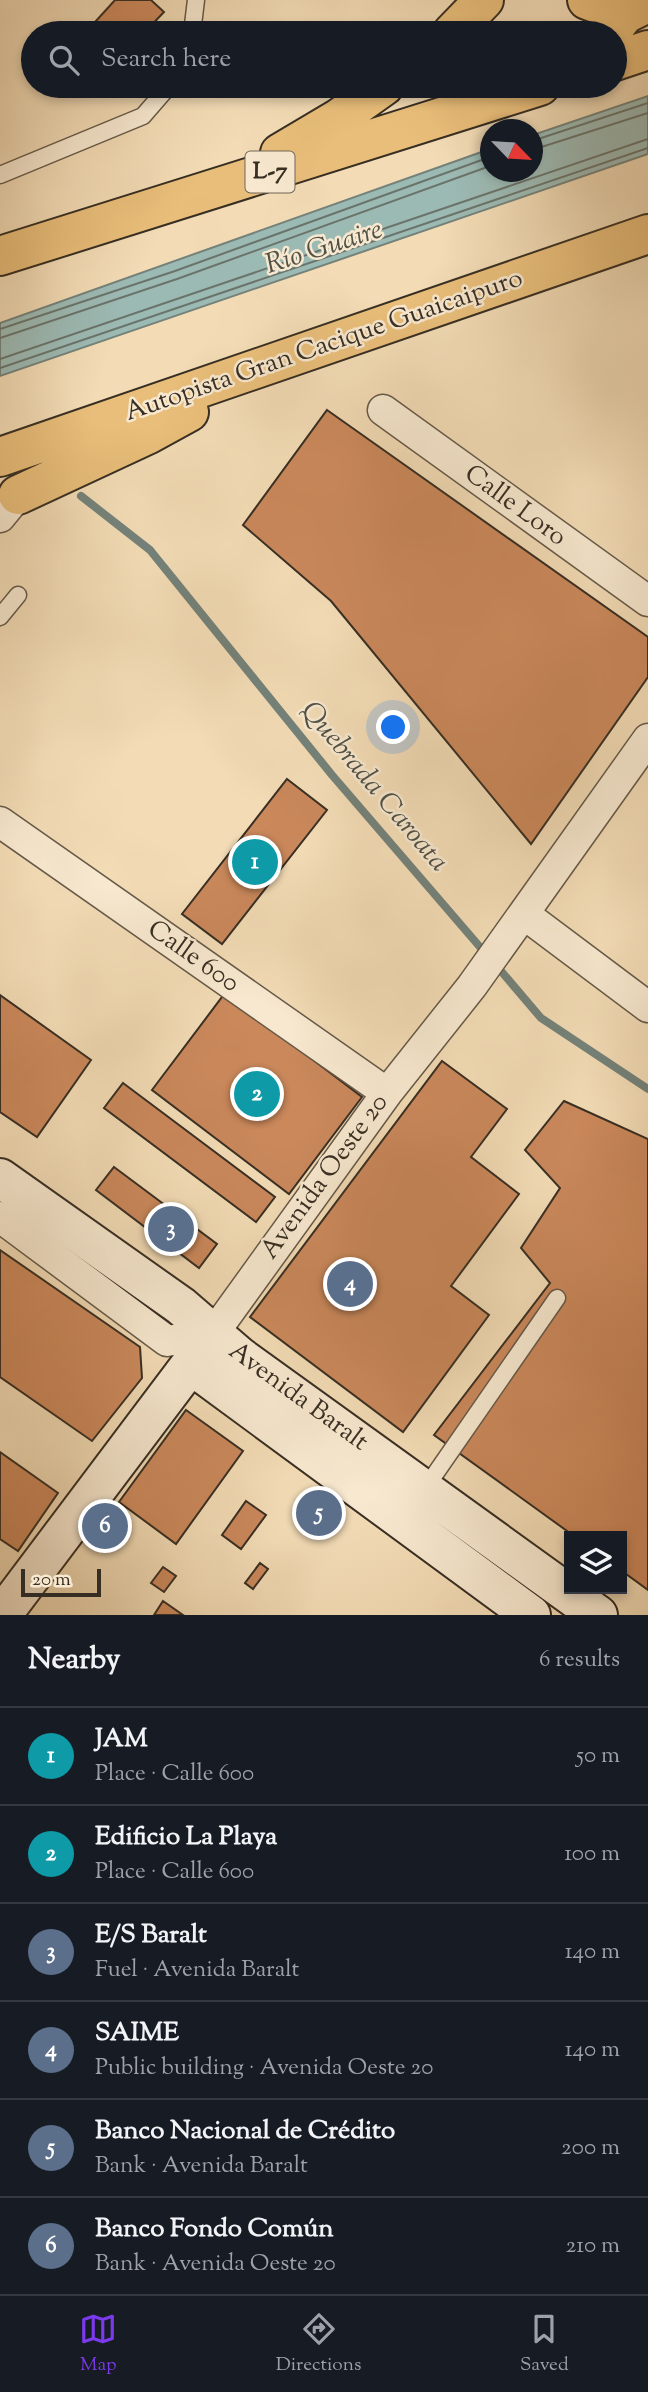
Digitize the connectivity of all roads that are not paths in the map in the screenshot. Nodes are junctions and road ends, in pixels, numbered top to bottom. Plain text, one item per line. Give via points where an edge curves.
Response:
1 (196, 0) edge
2 (484, 0) edge
3 (587, 0) edge
4 (628, 16) edge
5 (193, 21) edge
6 (464, 21) edge
7 (648, 50) edge
8 (627, 57) edge
9 (159, 98) edge
10 (367, 98) edge
11 (502, 98) edge
12 (0, 174) edge
13 (233, 183) junction
14 (648, 234) edge
15 (0, 256) edge
16 (268, 366) junction
17 (383, 410) dead end
18 (0, 457) edge
19 (6, 506) edge
20 (18, 595) dead end
21 (648, 601) edge
22 (0, 617) edge
23 (648, 739) edge
24 (0, 822) edge
25 (524, 914) junction
26 (648, 1007) edge
27 (387, 1093) junction
28 (0, 1178) edge
29 (0, 1217) edge
30 (557, 1298) dead end
31 (213, 1334) junction
32 (191, 1365) junction
33 (424, 1490) junction
34 (2, 1615) edge
35 (531, 1615) edge
36 (598, 1615) edge

1 - 5 lane
2 - 6 highway
3 - 4 highway
7 - 8 highway
9 - 12 lane via 143,116
10 - 13 highway
11 - 13 highway, L-7
13 - 15 highway, L-7
14 - 16 highway, Autopista Gran Cacique Guaicaipuro
16 - 18 highway, Autopista Gran Cacique Guaicaipuro
16 - 19 highway via 148,435
17 - 21 street, Calle Loro
20 - 22 lane
23 - 25 street, Avenida Oeste 20
24 - 27 street, Calle 600
25 - 26 street
25 - 27 street, Avenida Oeste 20
27 - 31 street, Avenida Oeste 20
28 - 31 main road, Avenida Baralt via 181,1306
29 - 31 street via 167,1341
30 - 33 lane
31 - 32 main road, Avenida Oeste 20
31 - 33 main road, Avenida Baralt
32 - 34 main road, Avenida Oeste 20
32 - 35 main road, Avenida Baralt
33 - 36 main road, Avenida Baralt

